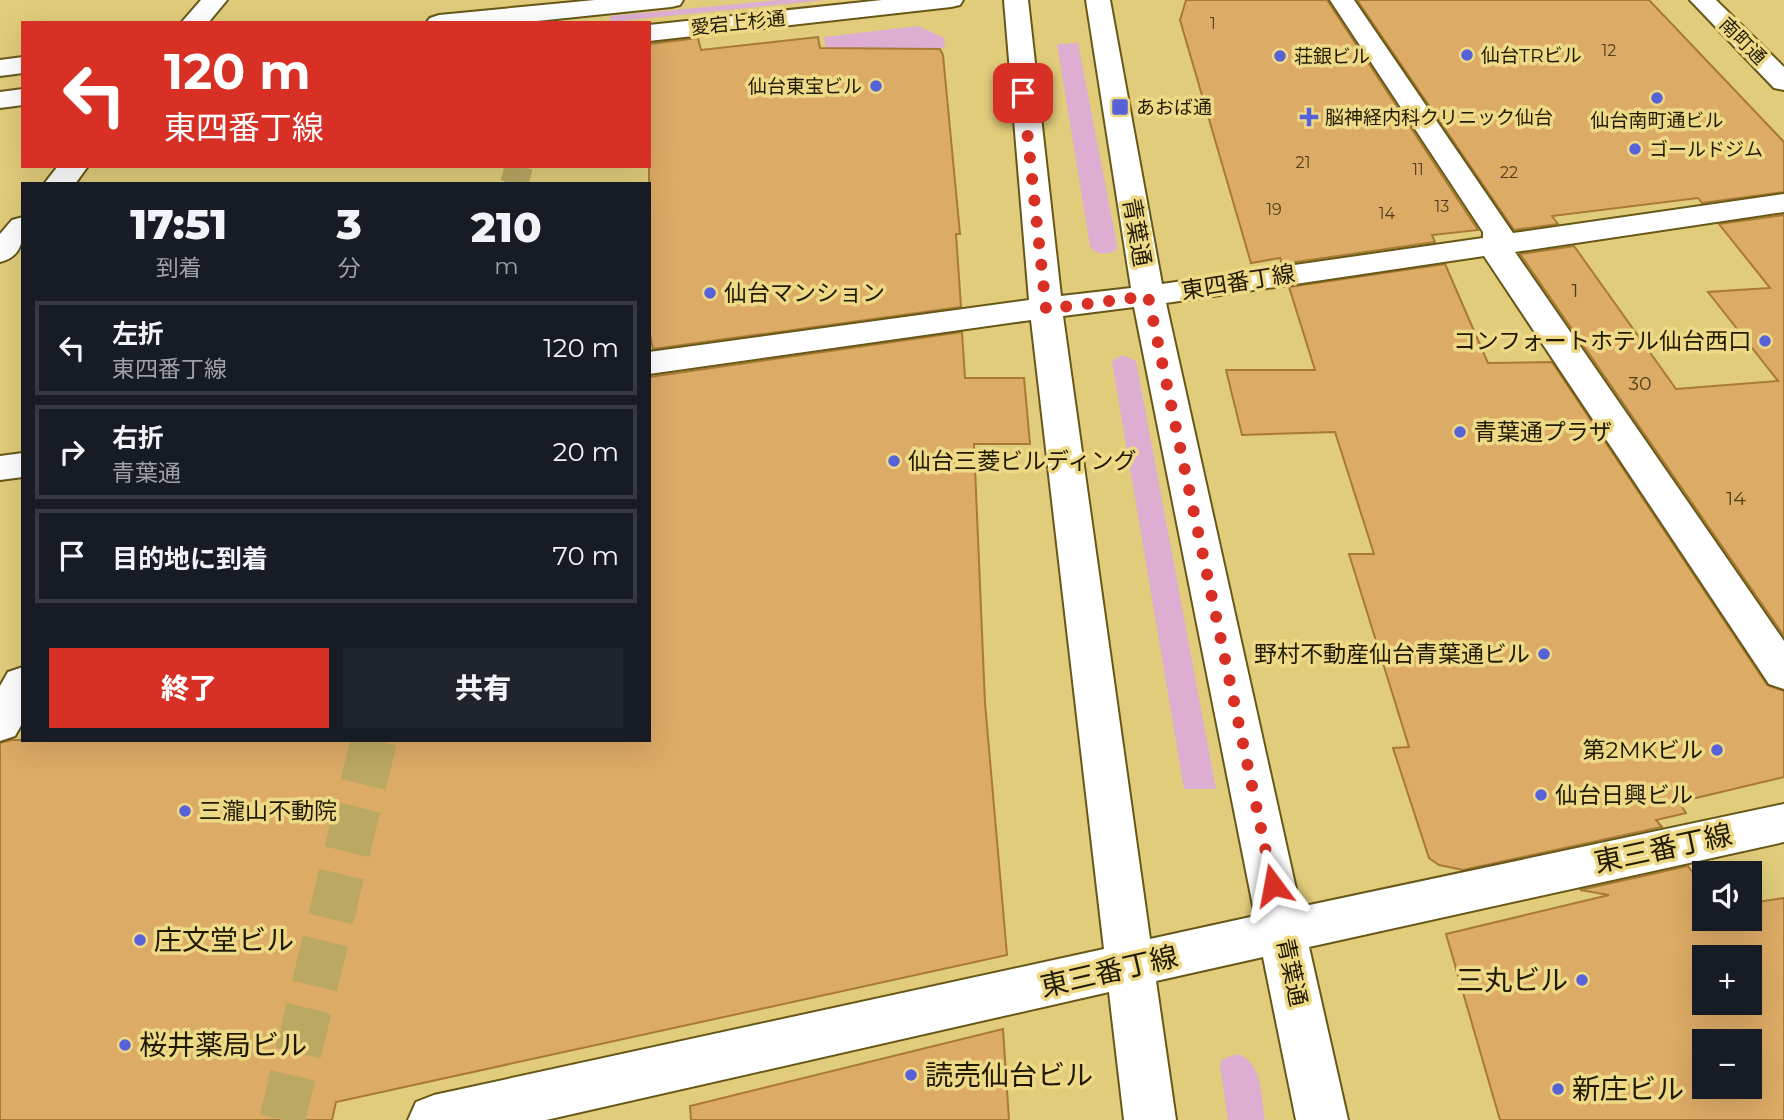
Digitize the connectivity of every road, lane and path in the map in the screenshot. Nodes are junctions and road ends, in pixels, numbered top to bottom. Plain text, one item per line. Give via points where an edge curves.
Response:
1 (215, 0) edge
2 (671, 0) edge
3 (951, 0) edge
4 (1016, 0) edge
5 (1098, 0) edge
6 (1342, 0) edge
7 (1702, 0) edge
8 (196, 21) edge
9 (459, 21) edge
10 (651, 33) edge
11 (21, 65) edge
12 (0, 68) edge
13 (1784, 82) edge
14 (21, 97) edge
15 (0, 100) edge
16 (72, 168) edge
17 (61, 182) edge
18 (1784, 203) edge
19 (21, 228) edge
20 (1499, 243) junction
21 (0, 253) edge
22 (1148, 296) junction
23 (1046, 309) junction
24 (651, 363) edge
25 (21, 465) edge
26 (0, 468) edge
27 (1784, 673) edge
28 (21, 687) edge
29 (0, 724) edge
30 (1784, 823) edge
31 (1284, 931) junction
32 (1130, 967) junction
33 (434, 1120) edge
34 (1150, 1120) edge
35 (1322, 1120) edge

1 - 8 street
2 - 9 street, 愛宕上杉通
3 - 10 street, 愛宕上杉通
4 - 23 street
5 - 22 street, 青葉通
6 - 20 street via 1493,224
7 - 13 street, 南町通
11 - 12 street
14 - 15 street
16 - 17 street
18 - 20 street, 東四番丁線
19 - 21 street
20 - 22 street, 東四番丁線
20 - 27 street via 1500,256
22 - 23 street, 東四番丁線
22 - 31 street, 青葉通
23 - 24 street, 東四番丁線
23 - 32 street
25 - 26 street
28 - 29 street
30 - 31 street, 東三番丁線
31 - 32 street, 東三番丁線
31 - 35 street, 青葉通
32 - 33 street, 東三番丁線
32 - 34 street

